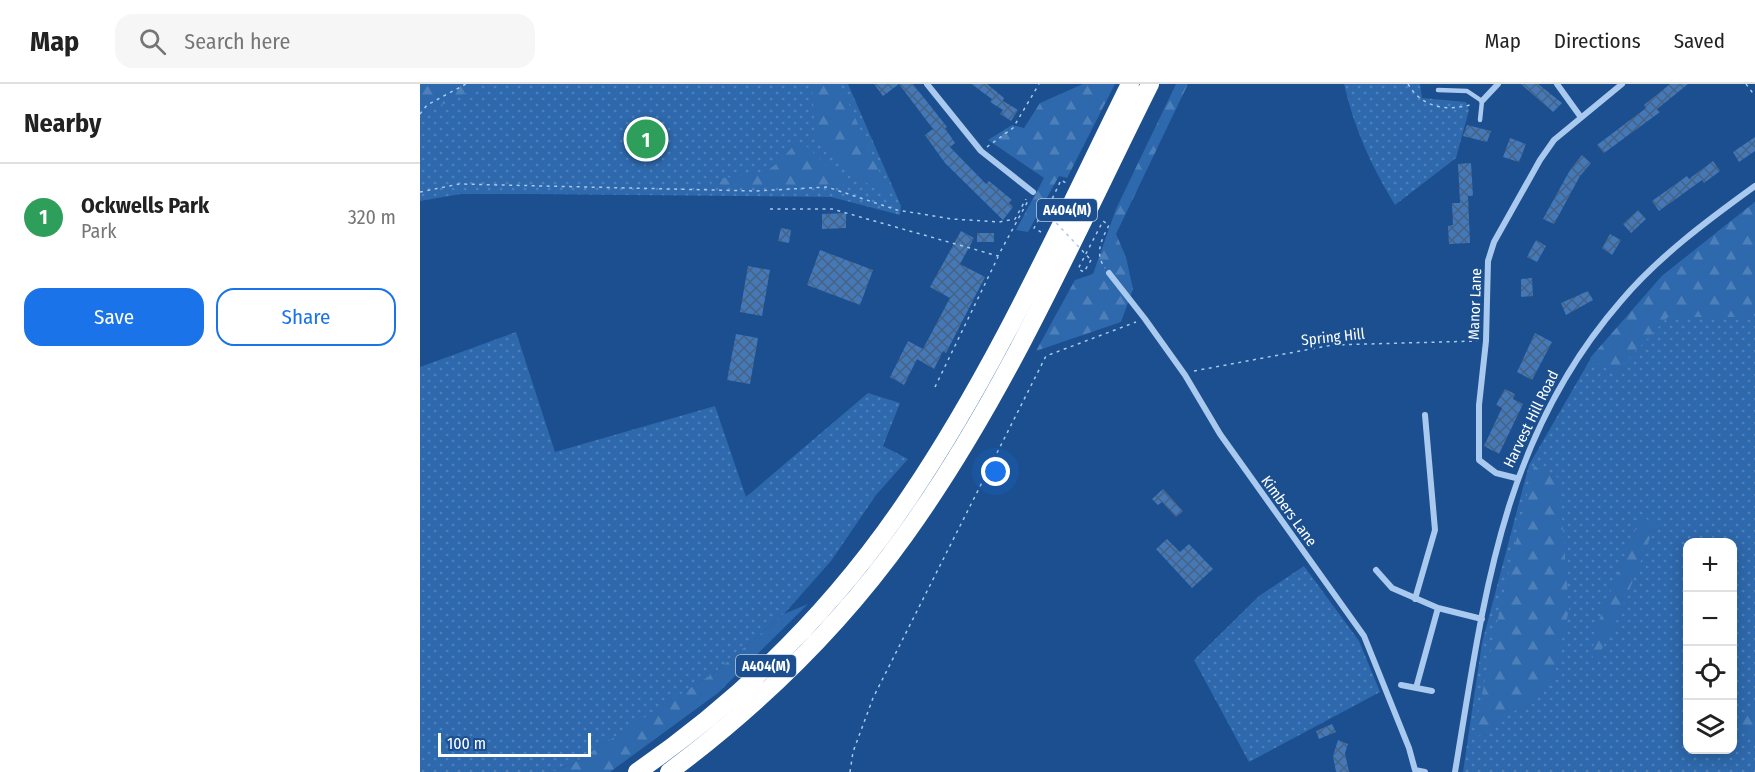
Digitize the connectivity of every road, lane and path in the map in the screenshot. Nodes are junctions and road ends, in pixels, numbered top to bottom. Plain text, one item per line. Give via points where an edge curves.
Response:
1 (466, 84) edge
2 (927, 84) edge
3 (1039, 84) edge
4 (1130, 84) edge
5 (1150, 84) edge
6 (1408, 84) edge
7 (1498, 84) edge
8 (1557, 84) edge
9 (1622, 84) edge
10 (1746, 84) edge
11 (1438, 90) dead end
12 (1755, 96) edge
13 (1482, 101) junction
14 (420, 114) edge
15 (1580, 116) junction
16 (1480, 120) dead end
17 (981, 151) junction
18 (1067, 184) dead end
19 (1755, 186) edge
20 (1032, 191) junction
21 (420, 192) edge
22 (770, 209) dead end
23 (1052, 213) dead end
24 (1046, 222) dead end
25 (1041, 232) dead end
26 (998, 256) junction
27 (1109, 273) joint
28 (1145, 319) junction
29 (1486, 340) junction
30 (1185, 375) junction
31 (936, 387) dead end
32 (1425, 415) dead end
33 (1516, 478) junction
34 (1376, 570) dead end
35 (1415, 599) junction
36 (1438, 608) junction
37 (1482, 618) junction
38 (1401, 685) dead end
39 (1416, 688) junction
40 (1432, 691) dead end
41 (637, 772) edge
42 (669, 772) edge
43 (850, 772) edge
44 (1425, 772) edge
45 (1455, 772) edge

1 - 14 path via 427,105
2 - 17 street
3 - 17 path via 1012,128
4 - 41 highway, A404(M) via 979,383 939,453 893,520 844,584 770,663 710,717
5 - 42 highway, A404(M) via 1010,363 920,513 853,601 797,662
6 - 13 path via 1417,99 1430,105 1464,107
7 - 13 street
8 - 15 street
9 - 15 street, Manor Lane
10 - 12 path
11 - 13 lane via 1467,91
13 - 16 lane
15 - 29 street, Manor Lane via 1554,140 1540,160 1494,242 1488,261
17 - 20 street
18 - 27 path, bridge via 1061,180 1046,212 1083,252 1091,260 1084,272 1078,268 1083,259 1088,250 1103,221 1109,225 1099,244 1100,261
19 - 33 street, Harvest Hill Road via 1654,267 1622,299 1572,365
20 - 21 path via 1015,219 999,222 897,210 827,187 756,191 459,184
20 - 25 path via 1044,210 1034,228
20 - 26 path
22 - 26 path via 832,209
23 - 24 path, bridge
26 - 31 path
27 - 28 street, Kimbers Lane
28 - 30 street, Kimbers Lane
28 - 43 path via 1046,356 873,698
29 - 30 path, Spring Hill via 1332,345 1202,368
29 - 33 street, Manor Lane via 1479,405 1479,460 1496,473
30 - 44 street, Kimbers Lane via 1220,435 1364,636 1415,770
32 - 35 street via 1435,531
33 - 37 street, Harvest Hill Road
34 - 35 street via 1392,588
35 - 36 street
36 - 37 street
36 - 39 street
37 - 45 street, Harvest Hill Road
38 - 39 street
39 - 40 street

